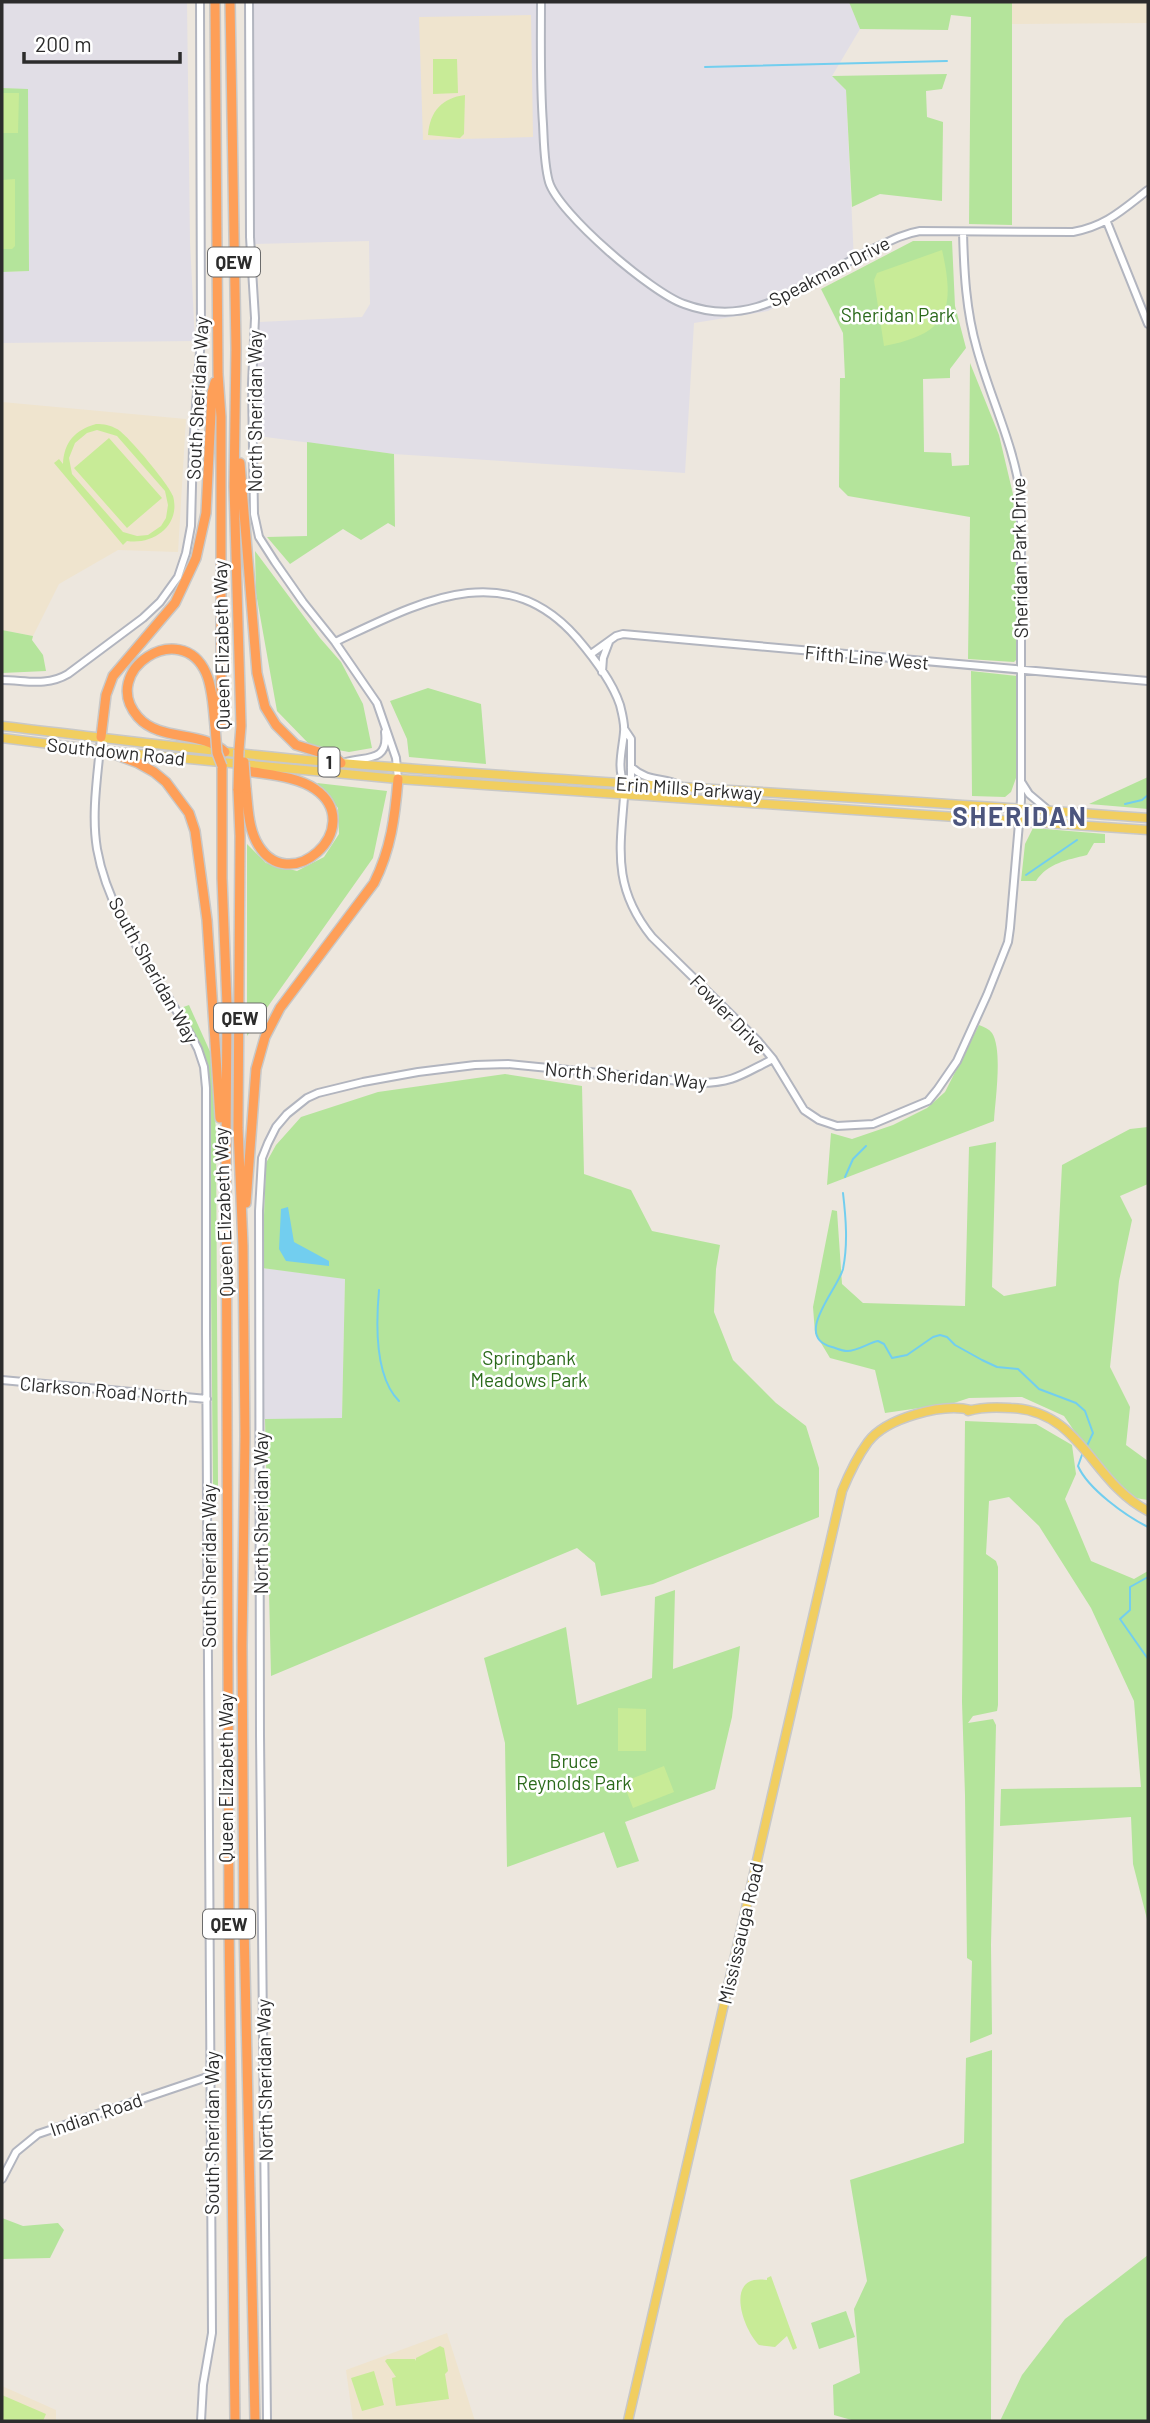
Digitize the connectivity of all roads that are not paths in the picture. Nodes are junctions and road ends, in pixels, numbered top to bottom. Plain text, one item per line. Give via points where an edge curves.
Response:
1 (200, 2) edge
2 (215, 2) edge
3 (230, 2) edge
4 (249, 2) edge
5 (541, 2) edge
6 (1148, 190) edge
7 (1107, 222) junction
8 (963, 232) junction
9 (1148, 324) edge
10 (218, 374) junction
11 (235, 401) junction
12 (610, 640) junction
13 (335, 642) junction
14 (591, 654) junction
15 (1021, 671) junction
16 (603, 672) junction
17 (2, 680) edge
18 (1148, 681) edge
19 (380, 709) junction
20 (2, 726) edge
21 (218, 726) junction
22 (625, 730) junction
23 (101, 737) junction
24 (2, 738) edge
25 (103, 751) junction
26 (232, 751) junction
27 (341, 763) junction
28 (229, 764) junction
29 (398, 767) junction
30 (631, 767) junction
31 (398, 779) junction
32 (1021, 781) junction
33 (625, 784) junction
34 (680, 786) junction
35 (242, 789) junction
36 (624, 795) junction
37 (1020, 808) junction
38 (1048, 810) junction
39 (1148, 818) edge
40 (1020, 820) junction
41 (1148, 830) edge
42 (772, 1059) junction
43 (226, 1147) junction
44 (243, 1247) junction
45 (2, 1380) edge
46 (207, 1399) junction
47 (1148, 1511) edge
48 (211, 2076) junction
49 (2, 2179) edge
50 (201, 2421) edge
51 (235, 2421) edge
52 (255, 2421) edge
53 (267, 2421) edge
54 (628, 2421) edge

1 - 17 street, South Sheridan Way via 201,338 186,553 178,577 160,602 68,674 41,683
2 - 10 highway, Queen Elizabeth Way / QEW
3 - 11 highway, Queen Elizabeth Way / QEW
4 - 13 street, North Sheridan Way via 254,514 259,537
5 - 8 street, Speakman Drive via 543,137 554,195 578,223 668,298 708,310 756,307 905,233
6 - 7 street
7 - 8 street, Speakman Drive via 1073,232
7 - 9 street
8 - 15 street, Sheridan Park Drive via 966,304 976,348 1019,477
10 - 21 highway, Queen Elizabeth Way / QEW
10 - 23 highway via 212,393 206,513 196,558 175,603 113,676
11 - 26 highway, Queen Elizabeth Way / QEW via 241,726
11 - 27 highway via 257,673 265,707 296,744
12 - 14 street
12 - 15 street, Fifth Line West via 623,635
12 - 16 street
13 - 14 street via 417,605 483,591 500,592 546,611
13 - 19 street, North Sheridan Way
14 - 16 street
15 - 18 street, Fifth Line West
15 - 32 street, Sheridan Park Drive
16 - 22 street via 620,706
19 - 27 street via 384,746 369,760
19 - 29 street, North Sheridan Way
20 - 23 main road, Southdown Road
21 - 26 highway via 207,675 193,656 165,650 135,667 128,695 140,720
21 - 28 highway, Queen Elizabeth Way, bridge via 217,753
22 - 30 street via 631,739
22 - 33 street via 621,775
23 - 25 street, South Sheridan Way
23 - 26 main road, Southdown Road / 1
24 - 25 main road, Southdown Road
25 - 28 main road, Southdown Road / 1
25 - 43 highway via 138,763 166,782 189,813 195,831
25 - 46 street, South Sheridan Way via 95,817 106,885 193,1040 205,1076
26 - 27 main road, Erin Mills Parkway / 1
26 - 35 highway, Queen Elizabeth Way, bridge via 244,763
27 - 29 main road, Erin Mills Parkway / 1
28 - 31 main road, Erin Mills Parkway / 1
28 - 35 highway via 293,779 318,791 331,813 327,843 299,863 275,860 261,849 250,826
28 - 43 highway, Queen Elizabeth Way / QEW via 222,786
29 - 31 street, North Sheridan Way
29 - 33 main road, Erin Mills Parkway / 1
30 - 33 street via 631,779
30 - 34 street via 649,779
31 - 36 main road, Erin Mills Parkway / 1
31 - 44 highway via 391,842 374,883 280,1008 265,1037 255,1080
32 - 37 street, Sheridan Park Drive
32 - 38 street
33 - 34 main road, Erin Mills Parkway / 1
33 - 36 street, Fowler Drive
34 - 37 main road, Erin Mills Parkway / 1
35 - 44 highway, Queen Elizabeth Way / QEW via 238,1128
36 - 40 main road, Erin Mills Parkway / 1
36 - 42 street, Fowler Drive via 620,864 638,920
37 - 38 main road, Erin Mills Parkway / 1
37 - 40 street, Sheridan Park Drive
38 - 39 main road, Erin Mills Parkway / 1
40 - 41 main road, Erin Mills Parkway / 1
40 - 42 street, Fowler Drive via 1008,942 957,1061 928,1101 873,1124 836,1126 802,1107
42 - 53 street, North Sheridan Way via 723,1083 508,1064 363,1082 318,1093 298,1104 276,1127 262,1158 260,1735
43 - 51 highway, Queen Elizabeth Way / QEW
44 - 52 highway, Queen Elizabeth Way / QEW via 244,1925
45 - 46 street, Clarkson Road North
46 - 48 street, South Sheridan Way
47 - 54 main road, Mississauga Road via 1116,1489 1065,1428 1050,1417 1024,1409 971,1410 910,1421 865,1449 851,1470 832,1530
48 - 49 street, Indian Road via 38,2134 16,2152
48 - 50 street, South Sheridan Way via 212,2333

